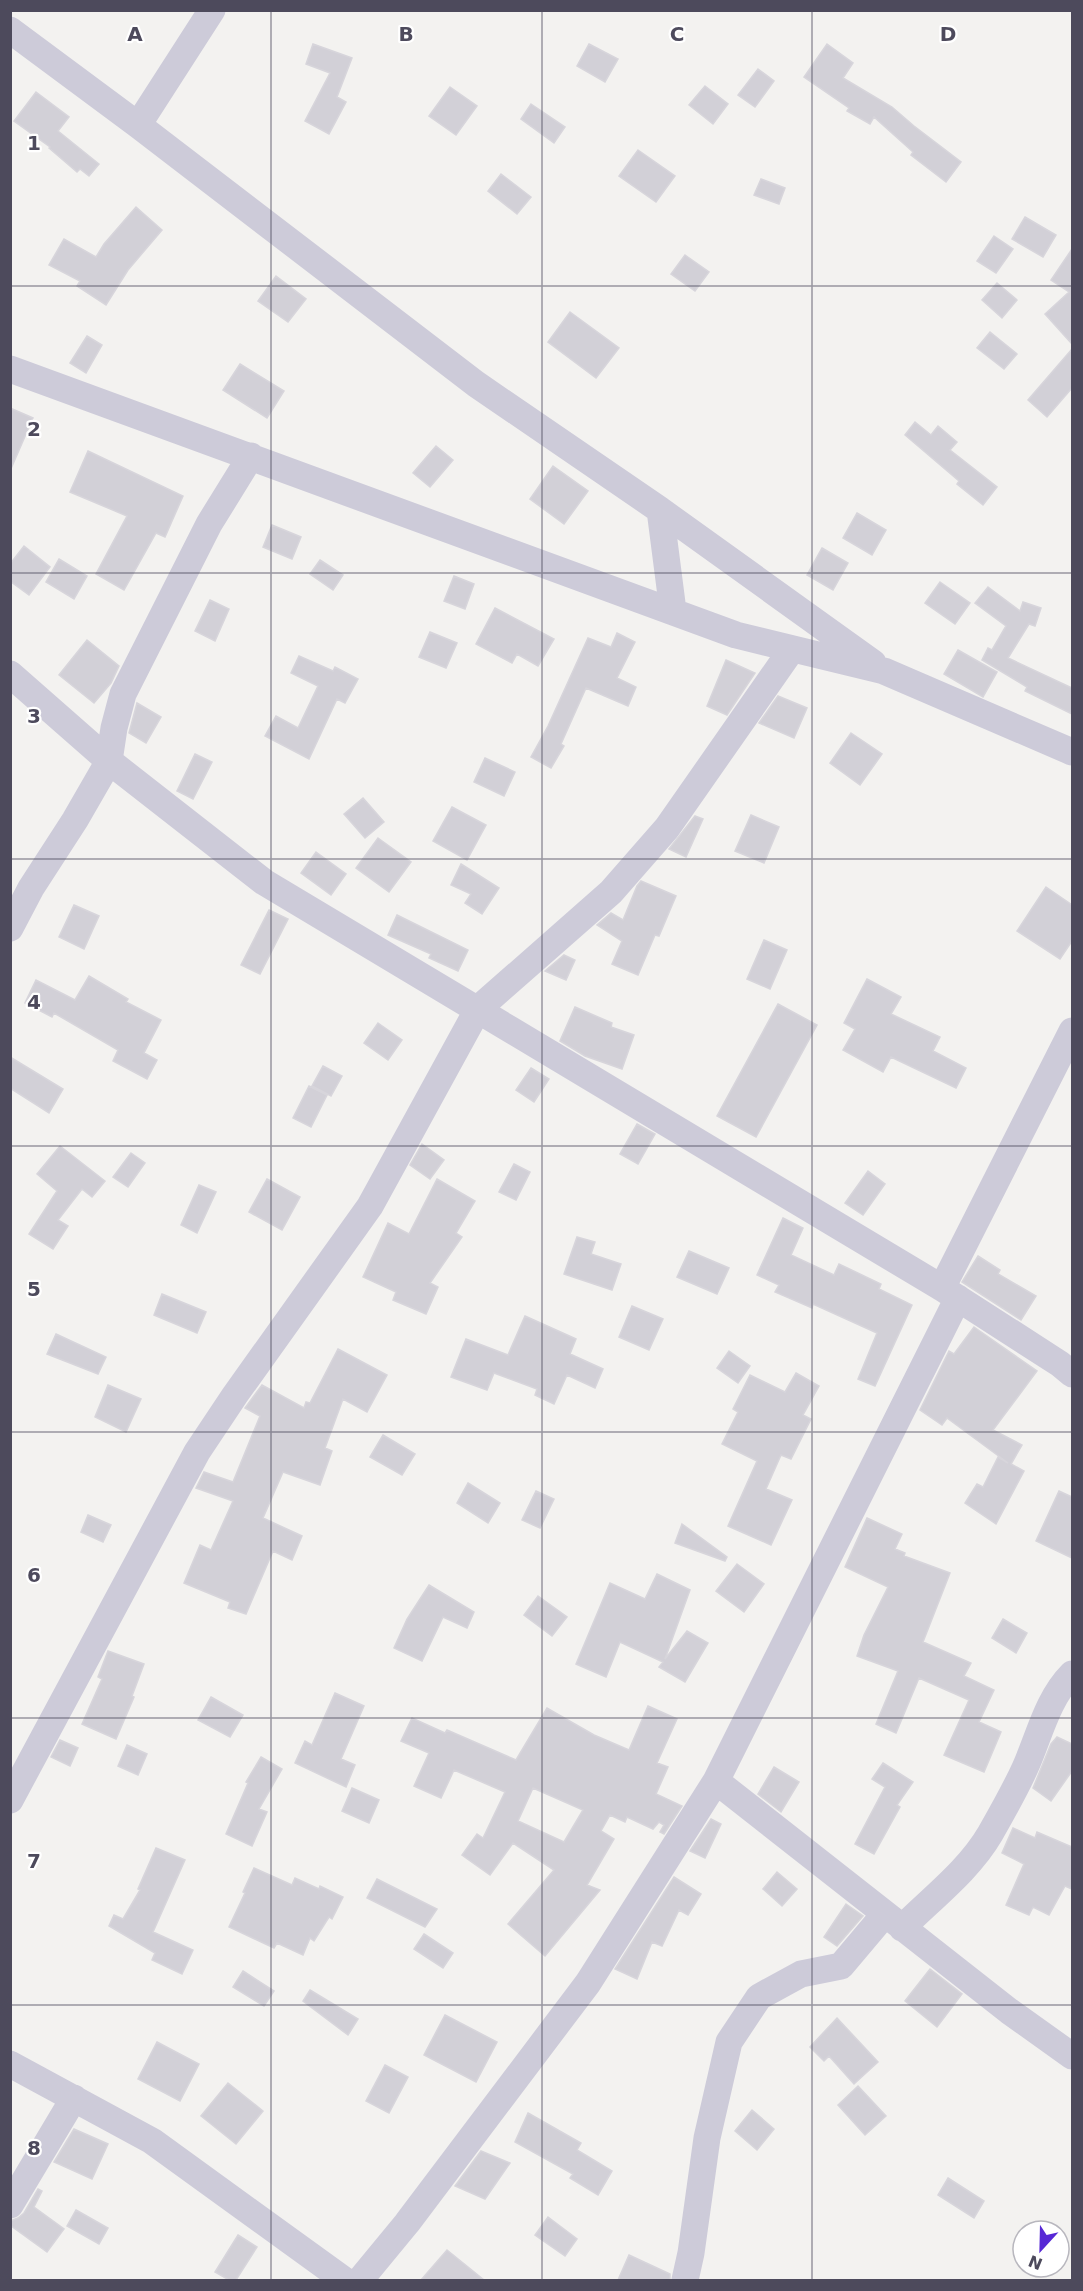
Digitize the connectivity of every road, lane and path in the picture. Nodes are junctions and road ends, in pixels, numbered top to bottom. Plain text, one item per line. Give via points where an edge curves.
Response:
1 (212, 10) edge
2 (10, 30) edge
3 (138, 125) junction
4 (10, 369) edge
5 (251, 456) junction
6 (660, 510) junction
7 (673, 611) junction
8 (792, 649) junction
9 (884, 671) junction
10 (10, 674) edge
11 (1072, 752) edge
12 (109, 761) junction
13 (10, 928) edge
14 (478, 1009) junction
15 (1072, 1031) edge
16 (950, 1293) junction
17 (1072, 1374) edge
18 (1072, 1674) edge
19 (716, 1781) junction
20 (10, 1800) edge
21 (893, 1921) junction
22 (1072, 2056) edge
23 (10, 2064) edge
24 (74, 2098) junction
25 (10, 2205) edge
26 (344, 2280) edge
27 (360, 2280) edge
28 (685, 2280) edge

1 - 3 street
2 - 3 street
3 - 6 street via 476,384
4 - 5 street
5 - 7 street
5 - 12 street via 208,524 123,694
6 - 7 street
6 - 9 street
7 - 8 street via 736,635
8 - 9 street
8 - 14 street via 666,828 611,892
9 - 11 street
10 - 12 street
12 - 13 street
12 - 14 street via 264,882
14 - 16 street
14 - 20 street via 370,1206 198,1452
15 - 16 street
16 - 17 street
16 - 19 street
18 - 21 street via 1045,1717 1025,1769 970,1862
19 - 21 street
19 - 27 street via 588,1983
21 - 22 street
21 - 28 street via 841,1966 801,1974 759,1997 729,2042 706,2138
23 - 24 street
24 - 25 street
24 - 26 street via 152,2141

